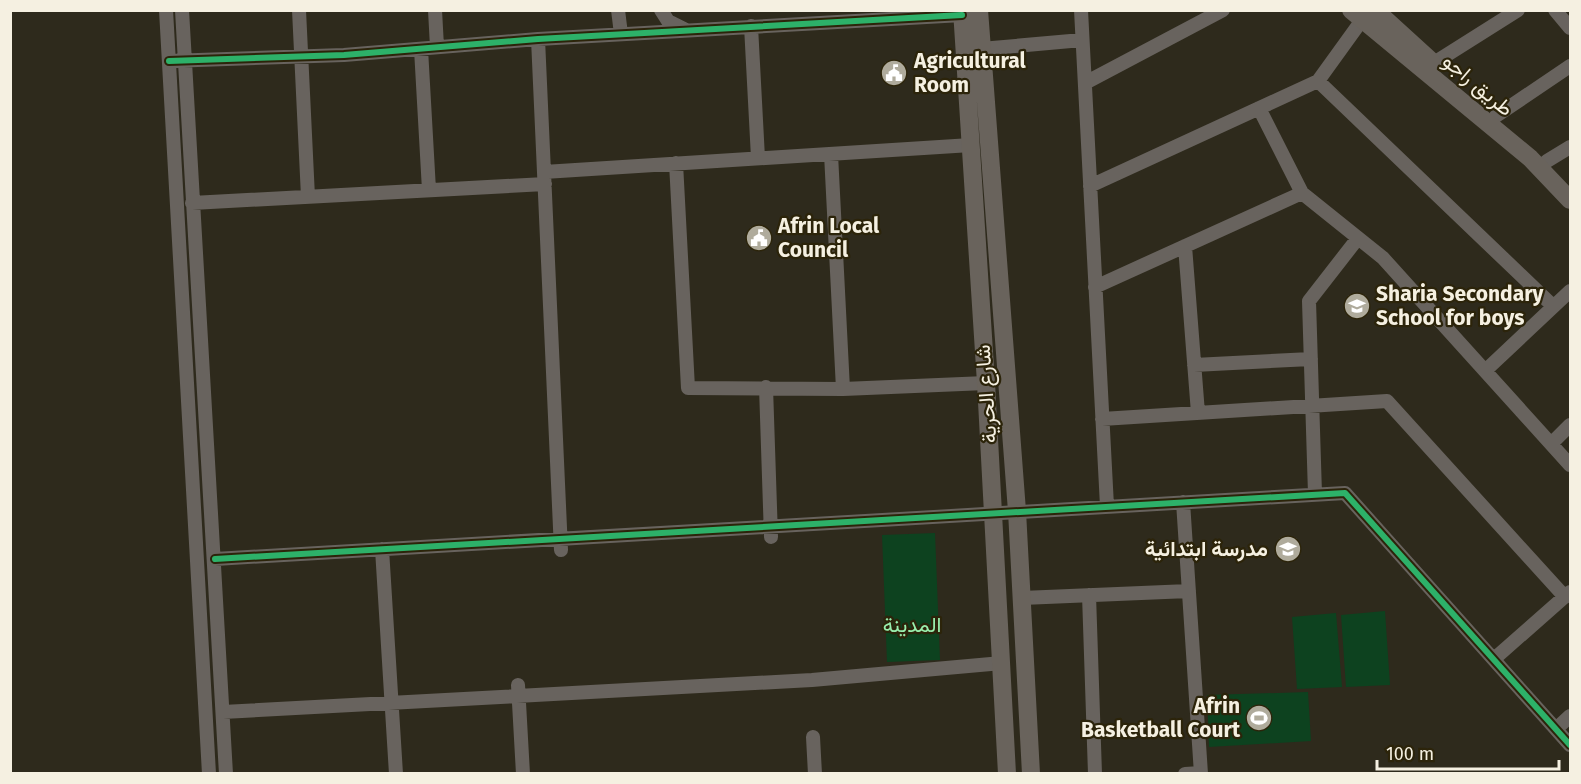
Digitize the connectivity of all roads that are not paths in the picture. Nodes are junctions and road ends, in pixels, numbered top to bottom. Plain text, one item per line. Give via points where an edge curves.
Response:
1 (166, 10) edge
2 (182, 10) edge
3 (299, 10) edge
4 (435, 10) edge
5 (618, 10) edge
6 (662, 10) edge
7 (1081, 10) edge
8 (1222, 10) edge
9 (1518, 10) edge
10 (1555, 10) edge
11 (968, 12) edge
12 (1371, 13) edge
13 (846, 15) edge
14 (751, 26) junction
15 (1570, 28) edge
16 (686, 30) junction
17 (621, 34) junction
18 (538, 39) junction
19 (1082, 40) junction
20 (437, 47) junction
21 (421, 49) junction
22 (981, 49) junction
23 (301, 57) junction
24 (184, 60) junction
25 (169, 62) junction
26 (1434, 63) junction
27 (1570, 66) edge
28 (1318, 81) junction
29 (1085, 82) junction
30 (976, 94) junction
31 (1259, 108) junction
32 (1496, 116) junction
33 (971, 145) junction
34 (1570, 147) edge
35 (831, 154) junction
36 (758, 158) junction
37 (1548, 161) junction
38 (676, 163) junction
39 (544, 178) junction
40 (1090, 186) junction
41 (1570, 186) edge
42 (429, 190) junction
43 (1302, 193) junction
44 (308, 197) junction
45 (1570, 200) edge
46 (192, 203) junction
47 (1358, 238) junction
48 (1185, 246) junction
49 (1095, 287) junction
50 (1570, 291) edge
51 (1553, 306) junction
52 (1311, 359) junction
53 (1194, 365) junction
54 (1486, 370) junction
55 (986, 383) junction
56 (766, 387) junction
57 (843, 389) junction
58 (1312, 406) junction
59 (1198, 413) junction
60 (1102, 418) junction
61 (1570, 425) edge
62 (1551, 444) junction
63 (1570, 465) edge
64 (1315, 494) junction
65 (1184, 502) junction
66 (1107, 506) junction
67 (1017, 511) junction
68 (992, 513) junction
69 (770, 531) junction
70 (561, 544) junction
71 (382, 549) junction
72 (215, 559) junction
73 (1189, 591) junction
74 (1089, 595) junction
75 (1568, 595) edge
76 (1022, 598) junction
77 (1494, 659) junction
78 (1002, 663) junction
79 (519, 691) junction
80 (392, 703) junction
81 (222, 712) junction
82 (1570, 716) edge
83 (1556, 729) junction
84 (813, 737) dead end
85 (1570, 745) edge
86 (1201, 773) edge
87 (209, 774) edge
88 (226, 774) edge
89 (396, 774) edge
90 (523, 774) edge
91 (815, 774) edge
92 (1007, 774) edge
93 (1031, 774) edge
94 (1095, 774) edge
95 (1185, 774) edge

1 - 25 street
2 - 24 street
3 - 23 street
4 - 20 street
5 - 17 street
6 - 16 street via 668,21
7 - 19 street
8 - 29 street
9 - 26 street
10 - 15 street
11 - 13 street
11 - 22 main road, شارع الحرية
11 - 30 main road, شارع الحرية
12 - 26 main road, طريق راجو
12 - 28 street
12 - 45 main road, طريق راجو via 1530,158
13 - 14 street
14 - 16 street
14 - 36 street
16 - 17 street
17 - 18 street
18 - 20 street
18 - 39 street
19 - 22 street
19 - 29 street
20 - 21 street
21 - 23 street
21 - 42 street
22 - 30 main road, شارع الحرية
23 - 24 street
23 - 44 street
24 - 25 street
24 - 46 street
25 - 87 street
26 - 32 main road, طريق راجو
27 - 32 street
28 - 31 street
28 - 51 street
29 - 40 street
30 - 33 main road, شارع الحرية
30 - 67 main road, شارع الحرية
31 - 40 street
31 - 43 street
32 - 37 main road, طريق راجو
33 - 35 street
33 - 55 main road, شارع الحرية
34 - 37 street
35 - 36 street
35 - 57 street
36 - 38 street
37 - 41 main road, طريق راجو
38 - 39 street
38 - 56 street via 688,388
39 - 42 street
39 - 70 street
40 - 49 street
42 - 44 street
43 - 47 street
43 - 48 street
44 - 46 street
46 - 72 street
47 - 52 street via 1309,301
47 - 54 street via 1383,258
48 - 49 street
48 - 53 street
49 - 60 street
50 - 51 street
51 - 54 street
52 - 53 street
52 - 58 street
53 - 59 street
54 - 62 street
55 - 57 street
55 - 68 main road, شارع الحرية
56 - 57 street
56 - 69 street
58 - 59 street
58 - 64 street
58 - 75 street via 1387,401
59 - 60 street
60 - 66 street
61 - 62 street
62 - 63 street
64 - 65 street
64 - 77 street via 1345,493
65 - 66 street
65 - 73 street
66 - 67 street
67 - 68 street
67 - 76 main road, شارع الحرية
68 - 69 street
68 - 78 main road, شارع الحرية
69 - 70 street
70 - 71 street
71 - 72 street
71 - 80 street
72 - 81 street
73 - 74 street
73 - 86 street
74 - 76 street
74 - 94 street
75 - 77 street
76 - 93 main road, شارع الحرية
77 - 83 street
78 - 79 street via 812,680
78 - 92 main road, شارع الحرية
79 - 80 street
79 - 90 street
80 - 81 street
80 - 89 street
81 - 88 street
82 - 83 street
83 - 85 street
84 - 91 street
86 - 95 street

